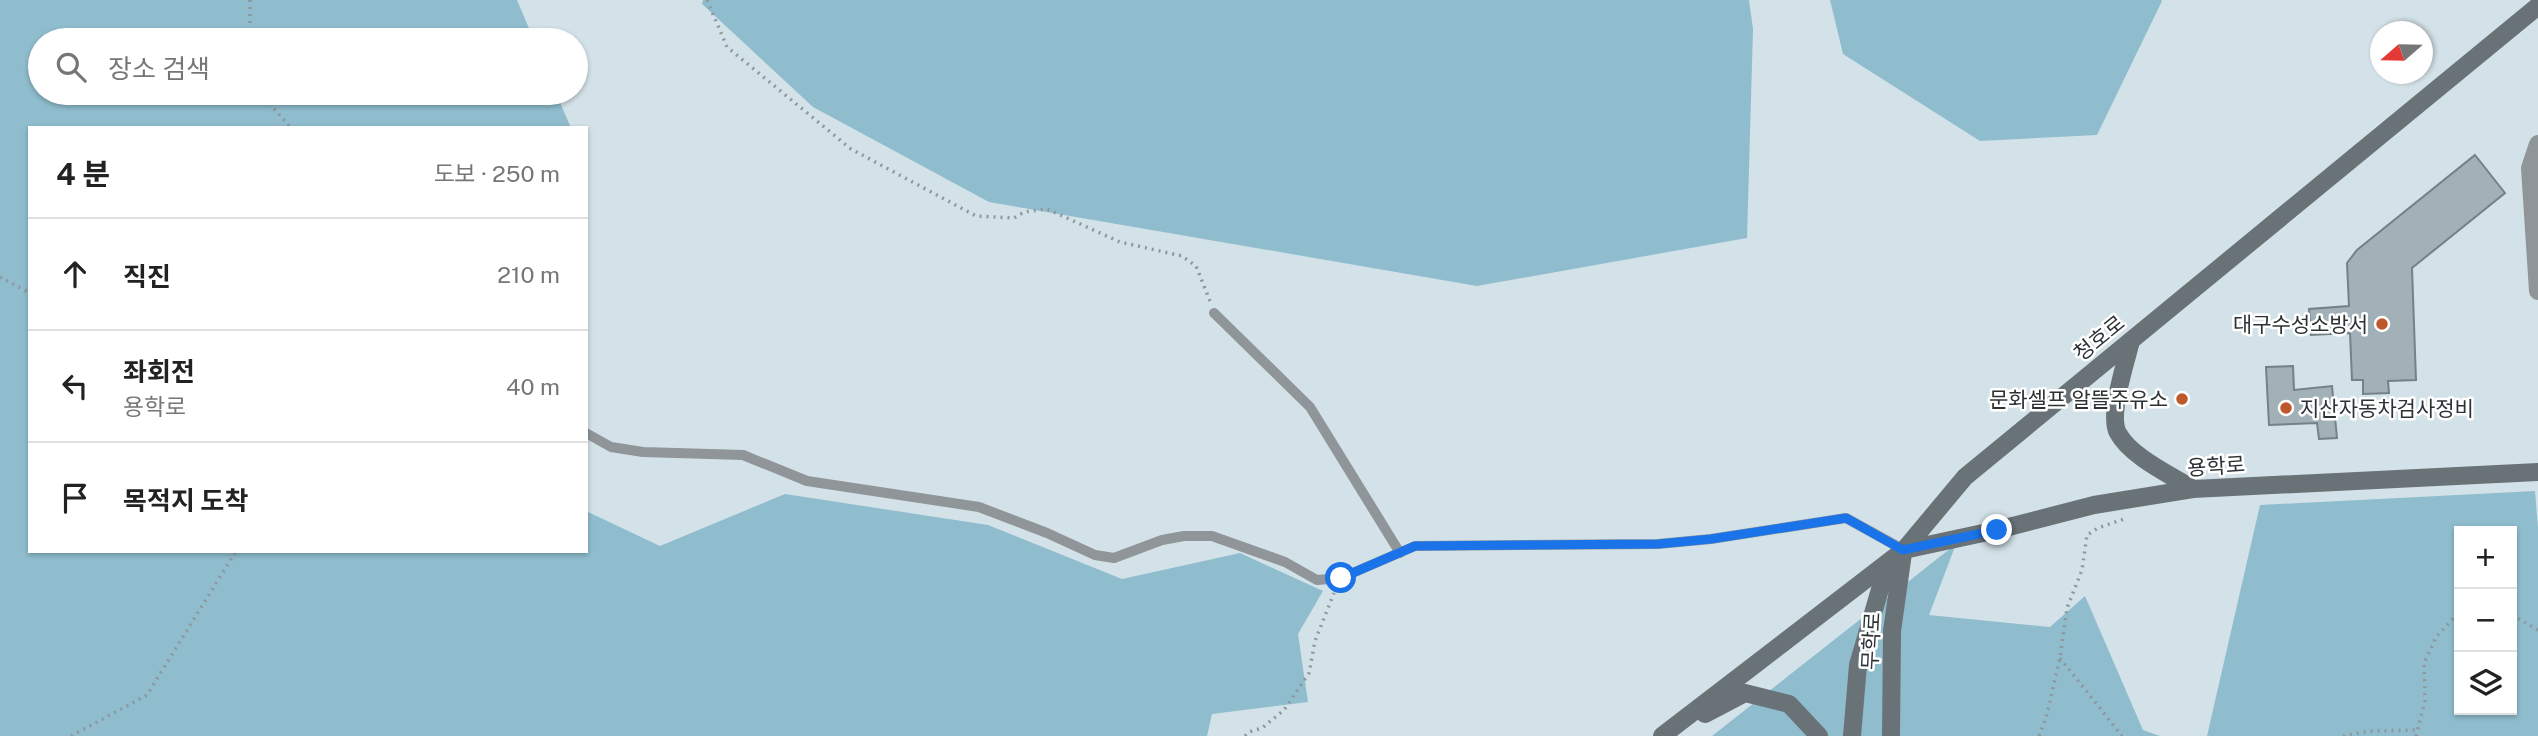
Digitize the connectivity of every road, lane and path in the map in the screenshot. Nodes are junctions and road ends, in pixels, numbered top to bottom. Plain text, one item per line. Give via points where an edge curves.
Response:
1 (250, 0) edge
2 (707, 0) edge
3 (2538, 6) edge
4 (250, 28) edge
5 (271, 105) edge
6 (289, 126) edge
7 (2538, 144) edge
8 (0, 277) edge
9 (2538, 290) edge
10 (28, 292) edge
11 (1214, 313) joint
12 (2131, 341) junction
13 (588, 434) edge
14 (2538, 472) edge
15 (2193, 489) junction
16 (2127, 517) dead end
17 (1903, 550) junction
18 (235, 553) edge
19 (1400, 553) junction
20 (1341, 578) junction
21 (2454, 617) edge
22 (2517, 618) edge
23 (2538, 630) edge
24 (2060, 658) junction
25 (2416, 733) edge
26 (1663, 735) edge
27 (71, 736) edge
28 (1245, 736) edge
29 (1819, 736) edge
30 (1852, 736) edge
31 (1891, 736) edge
32 (2039, 736) edge
33 (2122, 736) edge
34 (2343, 736) edge

1 - 4 path
2 - 11 path via 727,47 851,149 976,216 1014,218 1047,209 1120,242 1182,256 1196,266
3 - 12 main road, 청호로
5 - 6 path
7 - 9 street via 2530,168
8 - 10 path
11 - 19 lane via 1310,407
12 - 15 main road via 2116,403 2117,432 2137,454
12 - 17 main road, 청호로 via 1965,477
13 - 20 lane via 611,447 743,455 807,481 979,507 1095,555 1114,558 1162,540 1212,536 1285,562 1317,579
14 - 15 main road, 용학로
15 - 17 main road, 용학로 via 2094,505
16 - 24 path via 2087,535 2067,608
17 - 19 lane via 1846,518 1658,544 1415,546
17 - 26 main road, 청호로
17 - 30 main road via 1884,579 1858,665
17 - 31 main road, 무학로 via 1892,631
18 - 27 path via 147,695
19 - 20 lane
20 - 28 path via 1315,641 1309,673 1284,710
21 - 25 path via 2436,636 2424,663 2425,701
22 - 23 path
24 - 32 path
24 - 33 path
25 - 34 path via 2370,731
26 - 29 main road via 1745,693 1789,704

